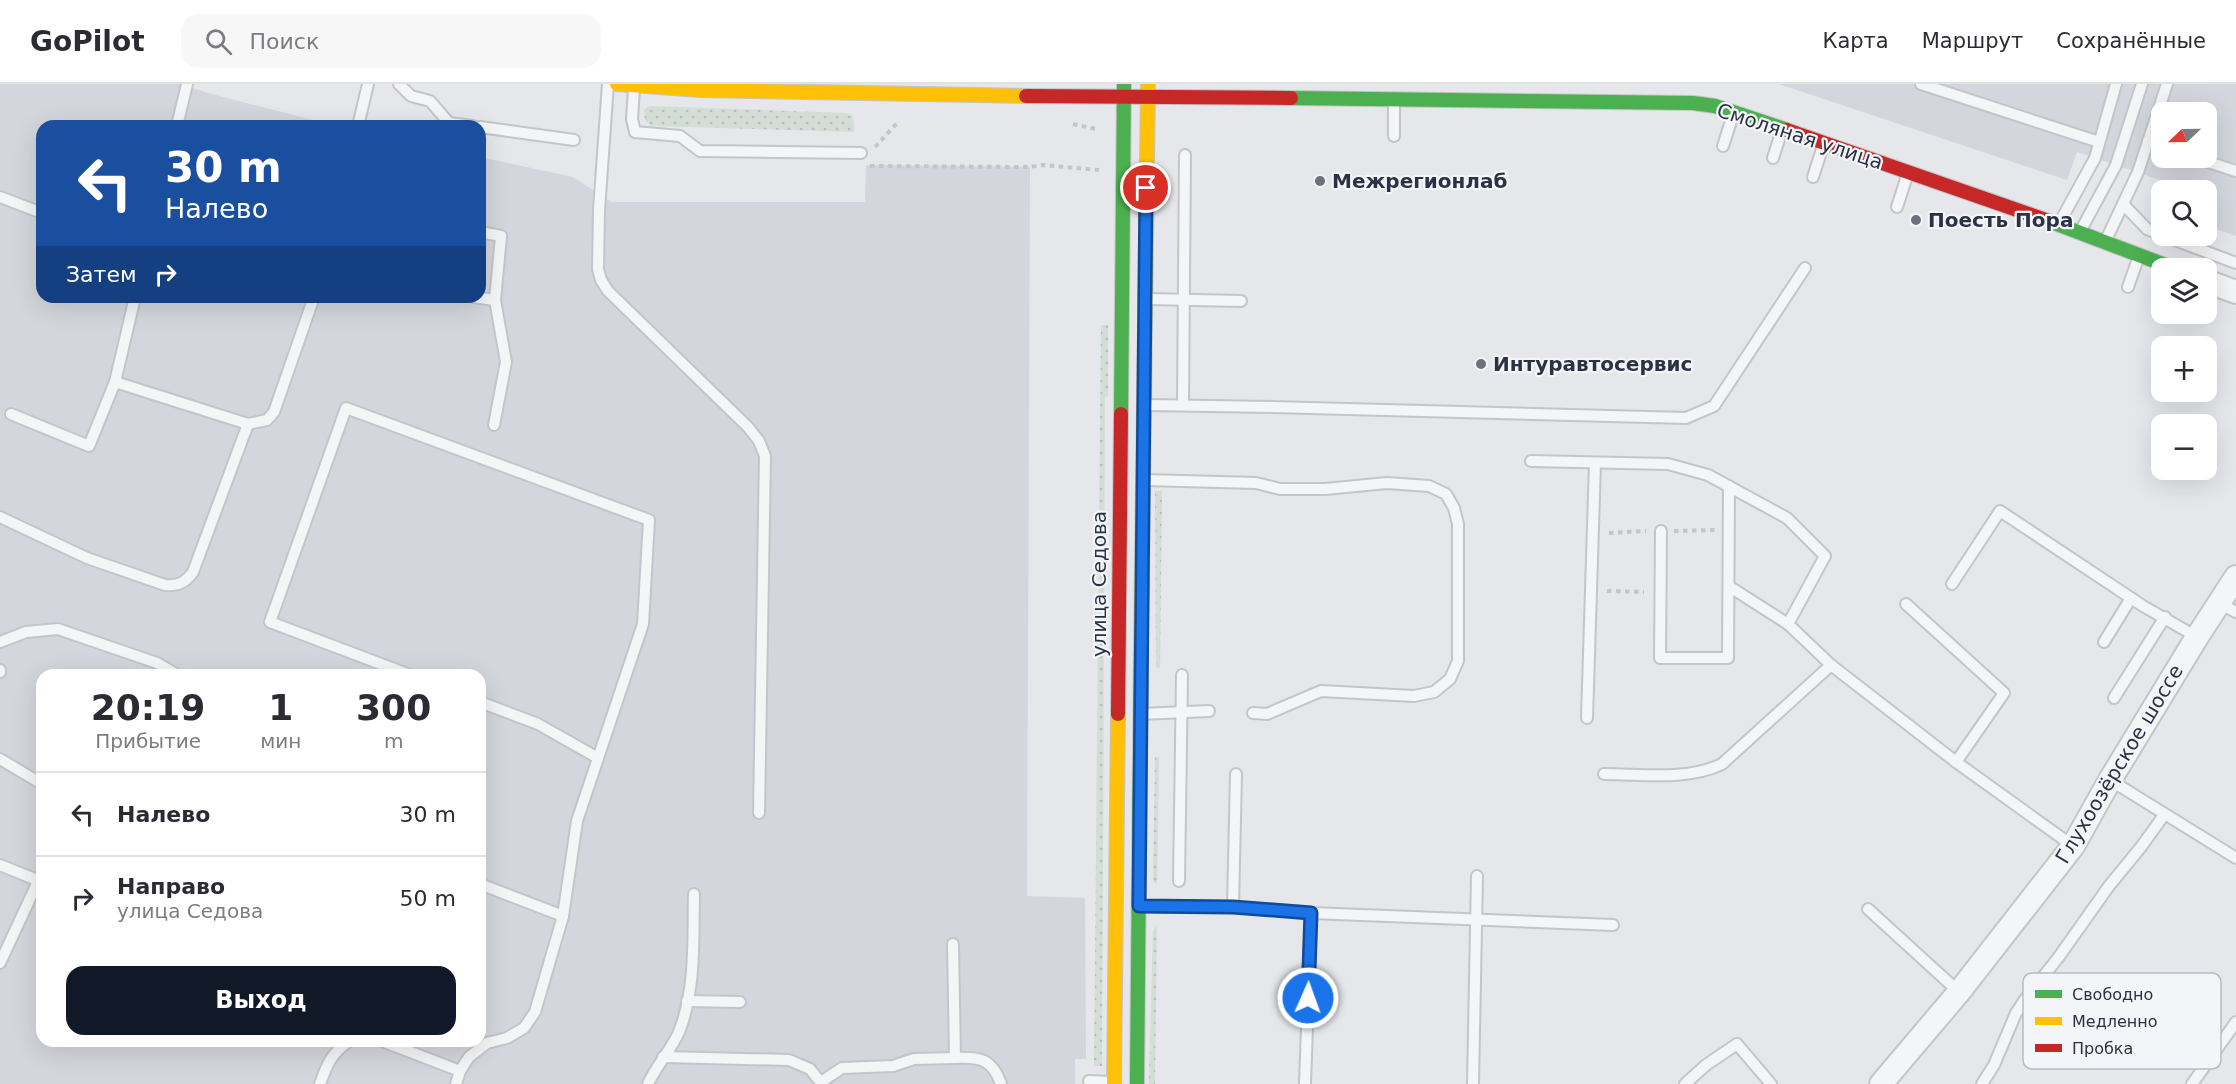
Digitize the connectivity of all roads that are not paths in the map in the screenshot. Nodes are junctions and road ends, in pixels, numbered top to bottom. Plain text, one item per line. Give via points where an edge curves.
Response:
1 (187, 84) edge
2 (368, 84) edge
3 (399, 84) edge
4 (608, 84) edge
5 (617, 84) edge
6 (1922, 84) edge
7 (2116, 84) edge
8 (2142, 84) edge
9 (2167, 84) edge
10 (634, 85) edge
11 (820, 89) edge
12 (1124, 91) edge
13 (1148, 91) edge
14 (1394, 98) junction
15 (1734, 112) junction
16 (178, 120) edge
17 (359, 120) edge
18 (447, 120) edge
19 (486, 128) edge
20 (1782, 128) junction
21 (1394, 136) dead end
22 (574, 140) dead end
23 (2148, 141) junction
24 (2099, 142) junction
25 (2151, 142) edge
26 (1824, 143) junction
27 (1723, 146) dead end
28 (861, 153) road end
29 (1185, 155) dead end
30 (1773, 158) dead end
31 (2217, 165) edge
32 (2236, 171) edge
33 (1908, 172) junction
34 (1813, 177) dead end
35 (0, 197) edge
36 (2123, 204) junction
37 (1897, 207) dead end
38 (36, 211) edge
39 (2058, 225) junction
40 (2151, 230) edge
41 (486, 233) edge
42 (2079, 233) junction
43 (2104, 243) junction
44 (2192, 246) edge
45 (2140, 256) junction
46 (2151, 260) edge
47 (2236, 263) edge
48 (1805, 268) dead end
49 (2217, 285) edge
50 (2127, 287) dead end
51 (2236, 292) edge
52 (486, 299) edge
53 (1144, 299) junction
54 (495, 300) junction
55 (1185, 300) junction
56 (1241, 301) dead end
57 (134, 303) edge
58 (312, 303) edge
59 (115, 382) junction
60 (1120, 405) junction
61 (1143, 405) junction
62 (1183, 405) junction
63 (11, 414) dead end
64 (248, 424) junction
65 (494, 425) dead end
66 (1531, 462) dead end
67 (1595, 463) junction
68 (1142, 480) junction
69 (1729, 486) junction
70 (0, 517) edge
71 (1661, 531) dead end
72 (2236, 577) edge
73 (1952, 584) dead end
74 (1730, 587) junction
75 (2132, 598) junction
76 (1906, 604) dead end
77 (2228, 608) edge
78 (2165, 617) junction
79 (1788, 624) junction
80 (2197, 637) junction
81 (0, 642) edge
82 (2104, 642) dead end
83 (1831, 665) junction
84 (168, 669) edge
85 (394, 669) edge
86 (1182, 675) dead end
87 (2114, 698) dead end
88 (486, 704) edge
89 (1209, 711) dead end
90 (1117, 713) junction
91 (1182, 713) junction
92 (1253, 713) dead end
93 (1140, 714) junction
94 (1587, 718) dead end
95 (598, 758) junction
96 (0, 759) edge
97 (1956, 762) junction
98 (1236, 774) dead end
99 (1604, 774) dead end
100 (36, 780) edge
101 (2110, 780) junction
102 (759, 813) dead end
103 (2164, 815) junction
104 (2073, 846) junction
105 (2236, 858) edge
106 (0, 864) edge
107 (36, 876) edge
108 (1477, 876) dead end
109 (1179, 881) dead end
110 (486, 886) edge
111 (36, 888) edge
112 (694, 894) dead end
113 (1116, 905) junction
114 (1139, 906) junction
115 (1233, 907) junction
116 (1868, 909) dead end
117 (1311, 913) junction
118 (563, 916) junction
119 (1476, 921) junction
120 (1613, 925) dead end
121 (953, 944) dead end
122 (0, 963) edge
123 (2046, 973) edge
124 (1959, 992) junction
125 (687, 1001) junction
126 (740, 1002) dead end
127 (2023, 1002) edge
128 (2236, 1022) edge
129 (2221, 1043) edge
130 (486, 1044) edge
131 (341, 1047) edge
132 (398, 1047) edge
133 (483, 1047) edge
134 (663, 1057) junction
135 (955, 1058) junction
136 (2203, 1069) edge
137 (460, 1071) junction
138 (1089, 1081) dead end
139 (821, 1083) edge
140 (1114, 1083) edge
141 (1137, 1083) edge
142 (320, 1084) edge
143 (456, 1084) edge
144 (648, 1084) edge
145 (1001, 1084) edge
146 (1305, 1084) edge
147 (1473, 1084) edge
148 (1685, 1084) edge
149 (1771, 1084) edge
150 (1881, 1084) edge
151 (1982, 1084) edge
152 (2192, 1084) edge

1 - 16 lane
2 - 17 lane
3 - 18 lane via 411,96 430,100
4 - 102 lane via 598,210 600,280 748,427 765,456
5 - 10 street, Смоляная улица
6 - 24 lane
7 - 24 lane
8 - 42 lane via 2116,165
9 - 23 lane
10 - 11 street, Смоляная улица via 700,90
10 - 28 lane via 635,132 680,136 700,150
11 - 12 street, Смоляная улица
12 - 13 street, Смоляная улица
12 - 60 street, улица Седова
13 - 14 street, Смоляная улица
13 - 53 street
14 - 15 street, Смоляная улица via 1663,101 1715,106
14 - 21 lane
15 - 20 street, Смоляная улица
15 - 27 lane
19 - 22 lane
20 - 26 street, Смоляная улица
20 - 30 lane
23 - 25 lane
23 - 36 lane
24 - 39 lane via 2095,158
26 - 33 street, Смоляная улица
26 - 34 lane
29 - 55 lane
31 - 32 lane
33 - 37 lane
33 - 39 street, Смоляная улица
35 - 38 lane
36 - 40 lane
36 - 43 lane
39 - 42 street, Смоляная улица
41 - 54 lane via 501,236
42 - 43 street, Смоляная улица
43 - 45 street, Смоляная улица
44 - 47 lane
45 - 46 street, Смоляная улица
45 - 50 lane
48 - 62 lane via 1714,406 1686,418
49 - 51 street
52 - 54 lane
53 - 55 lane
53 - 61 street
54 - 65 lane via 506,362
55 - 56 lane
55 - 62 lane
57 - 59 lane
58 - 64 lane via 274,412 267,420
59 - 63 lane via 89,446
59 - 64 lane
60 - 61 lane
60 - 90 street, улица Седова
61 - 62 lane
61 - 68 street
64 - 70 lane via 193,572 176,586 87,558
66 - 67 lane
67 - 69 lane via 1668,464
67 - 94 lane
68 - 92 lane via 1256,483 1280,489 1387,483 1429,486 1446,494 1454,508 1458,524 1458,661 1450,679 1434,692 1414,696 1321,691 1267,714
68 - 93 street
69 - 74 lane
69 - 79 lane via 1787,518 1825,555
71 - 74 lane via 1660,658 1728,658
72 - 77 street, Глухоозёрское шоссе
73 - 75 lane via 2000,511
74 - 79 lane
75 - 78 lane
75 - 82 lane
76 - 97 lane via 2004,693
77 - 80 street, Глухоозёрское шоссе
78 - 80 lane
78 - 87 lane
79 - 83 lane
80 - 101 street, Глухоозёрское шоссе
81 - 84 lane via 26,632 58,629
83 - 97 lane
83 - 99 lane via 1722,764 1708,771
85 - 95 lane via 270,622 346,408 649,520 643,624
86 - 91 lane
88 - 95 lane via 538,724
89 - 91 lane
90 - 93 lane
90 - 113 street, улица Седова
91 - 93 lane
91 - 109 lane
93 - 114 street
95 - 118 lane via 577,821
96 - 100 lane
97 - 104 lane
98 - 115 lane
101 - 103 lane
101 - 104 street, Глухоозёрское шоссе
103 - 105 lane
103 - 123 lane
104 - 124 street, Глухоозёрское шоссе
106 - 107 lane
108 - 119 lane
110 - 118 lane
111 - 122 lane
112 - 125 lane via 693,962
113 - 114 lane
113 - 140 street, улица Седова
114 - 115 lane
114 - 141 street
115 - 117 lane
116 - 124 lane
117 - 119 lane
117 - 146 lane
118 - 130 lane via 535,1012 524,1028
119 - 120 lane
119 - 147 lane
121 - 135 lane
124 - 150 street, Глухоозёрское шоссе
125 - 126 lane
125 - 134 lane via 679,1033
127 - 151 lane
128 - 129 lane
131 - 142 lane via 326,1066
132 - 137 lane
133 - 137 lane via 469,1057
134 - 139 lane via 789,1060 810,1069
134 - 144 lane
135 - 139 lane via 842,1068
135 - 145 lane via 976,1058 989,1063
136 - 152 lane
137 - 143 lane
138 - 140 lane
140 - 141 lane
148 - 149 lane via 1737,1044

